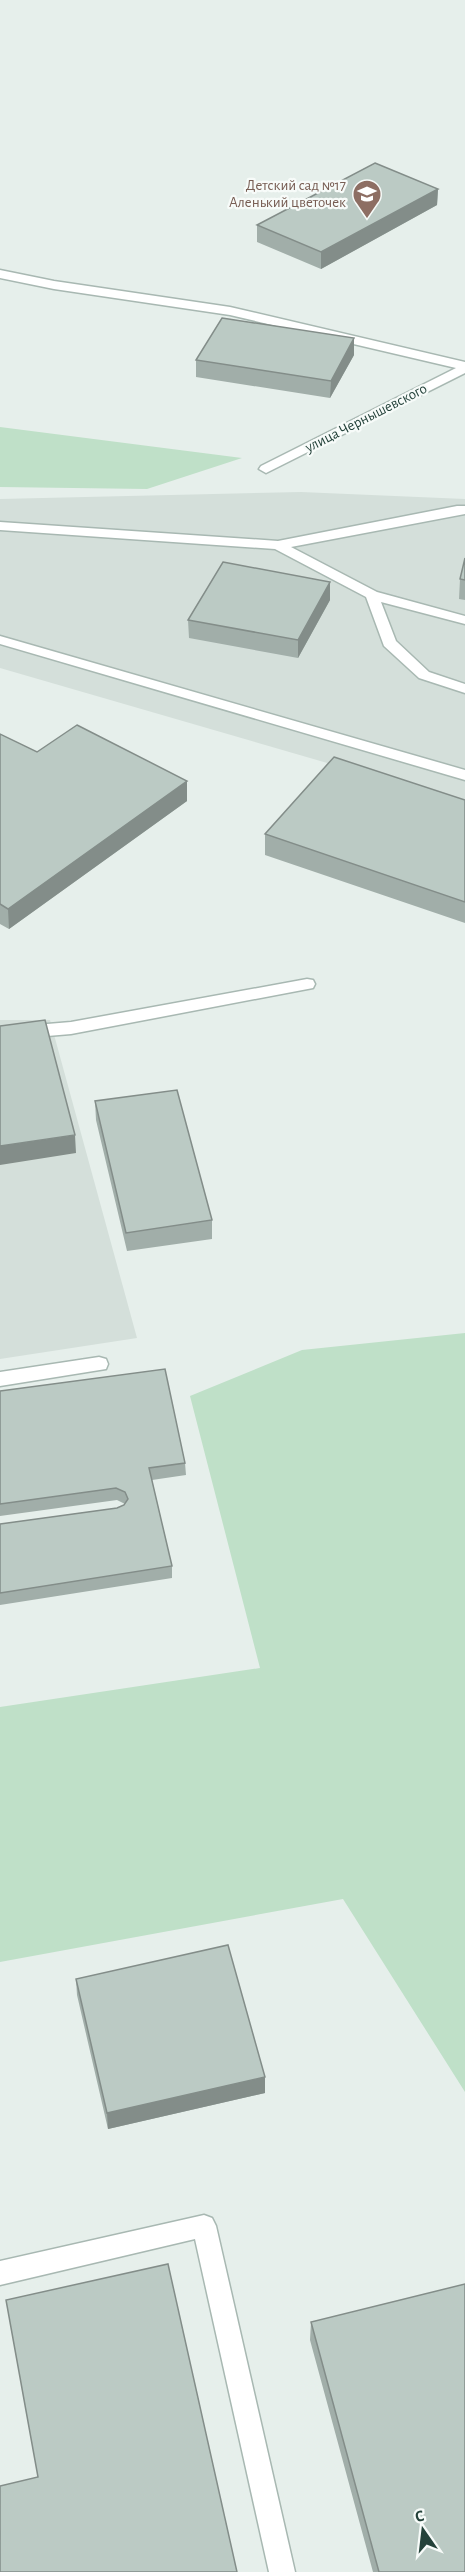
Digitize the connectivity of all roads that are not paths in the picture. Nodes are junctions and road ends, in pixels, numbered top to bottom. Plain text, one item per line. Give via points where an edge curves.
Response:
1 (0, 274) edge
2 (465, 367) edge
3 (266, 469) dead end
4 (465, 510) edge
5 (0, 526) edge
6 (278, 545) junction
7 (372, 595) junction
8 (465, 620) edge
9 (0, 639) edge
10 (465, 689) edge
11 (465, 775) edge
12 (307, 984) dead end
13 (0, 1034) edge
14 (99, 1364) dead end
15 (0, 1379) edge
16 (0, 2273) edge
17 (282, 2572) edge

1 - 2 street via 230,311
2 - 3 street, улица Чернышевского
4 - 6 street
5 - 6 street
6 - 7 street
7 - 8 street
7 - 10 street via 389,643 424,675
9 - 11 street
12 - 13 street via 71,1028
14 - 15 street
16 - 17 street via 204,2226

